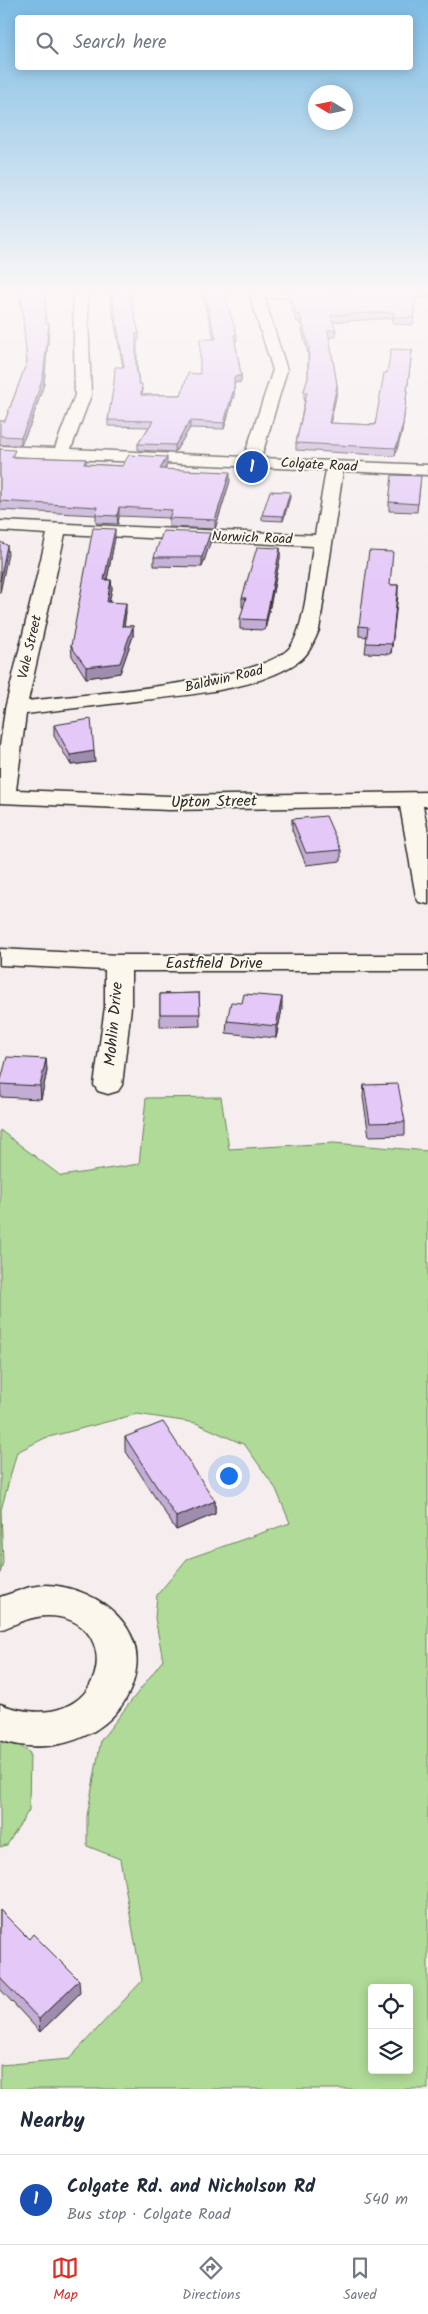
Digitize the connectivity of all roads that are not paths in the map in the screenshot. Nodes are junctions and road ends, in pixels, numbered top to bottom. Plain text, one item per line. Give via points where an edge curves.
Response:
1 (83, 387) edge
2 (274, 387) edge
3 (0, 451) edge
4 (61, 453) junction
5 (251, 462) junction
6 (335, 466) junction
7 (428, 470) edge
8 (0, 526) edge
9 (57, 529) junction
10 (323, 541) junction
11 (16, 709) junction
12 (2, 796) edge
13 (419, 799) edge
14 (428, 897) edge
15 (0, 957) edge
16 (118, 963) junction
17 (428, 963) edge
18 (108, 1085) dead end
19 (0, 1614) edge
20 (0, 1722) edge

1 - 4 street via 83,396
2 - 5 street
3 - 4 street, Colgate Road
4 - 5 street, Colgate Road
5 - 6 street, Colgate Road
6 - 7 street, Colgate Road
6 - 10 street, Baldwin Road
8 - 9 street, Norwich Road
9 - 10 street, Norwich Road
9 - 11 street, Vale Street
10 - 11 street, Baldwin Road via 309,630 300,649 292,657 260,672 206,685
11 - 12 street, Vale Street
12 - 13 street, Upton Street via 169,803
13 - 14 street
15 - 16 street, Eastfield Drive
16 - 17 street, Eastfield Drive
16 - 18 street, Mohlin Drive via 118,1007
19 - 20 street via 39,1601 61,1602 81,1608 98,1619 111,1634 117,1652 117,1670 110,1690 82,1719 42,1731 22,1730

